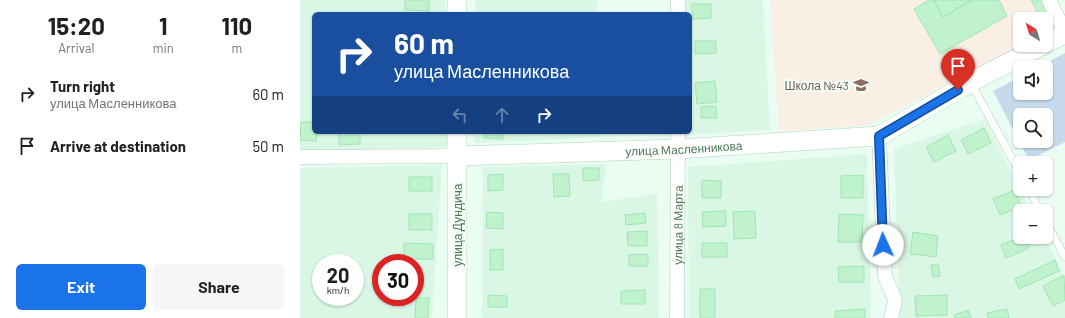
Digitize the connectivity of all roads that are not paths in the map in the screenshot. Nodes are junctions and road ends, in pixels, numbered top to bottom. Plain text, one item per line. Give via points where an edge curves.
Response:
1 (457, 0) edge
2 (678, 0) edge
3 (1049, 0) edge
4 (457, 12) edge
5 (678, 12) edge
6 (1065, 33) edge
7 (1053, 40) edge
8 (1029, 52) edge
9 (971, 82) junction
10 (457, 134) edge
11 (879, 136) junction
12 (678, 140) edge
13 (457, 156) junction
14 (300, 157) edge
15 (1013, 160) edge
16 (1053, 235) edge
17 (1065, 257) edge
18 (458, 318) edge
19 (677, 318) edge
20 (891, 318) edge

1 - 4 street
2 - 5 street
3 - 6 street
6 - 7 street
8 - 9 street, улица Масленникова
9 - 11 street, улица Масленникова
9 - 15 lane
10 - 13 street, улица Дундича
11 - 12 street, улица Масленникова
11 - 20 street via 885,276 895,300
12 - 13 street, улица Масленникова
12 - 19 street, улица 8 Марта
13 - 14 street, улица Масленникова
13 - 18 street, улица Дундича
16 - 17 lane

